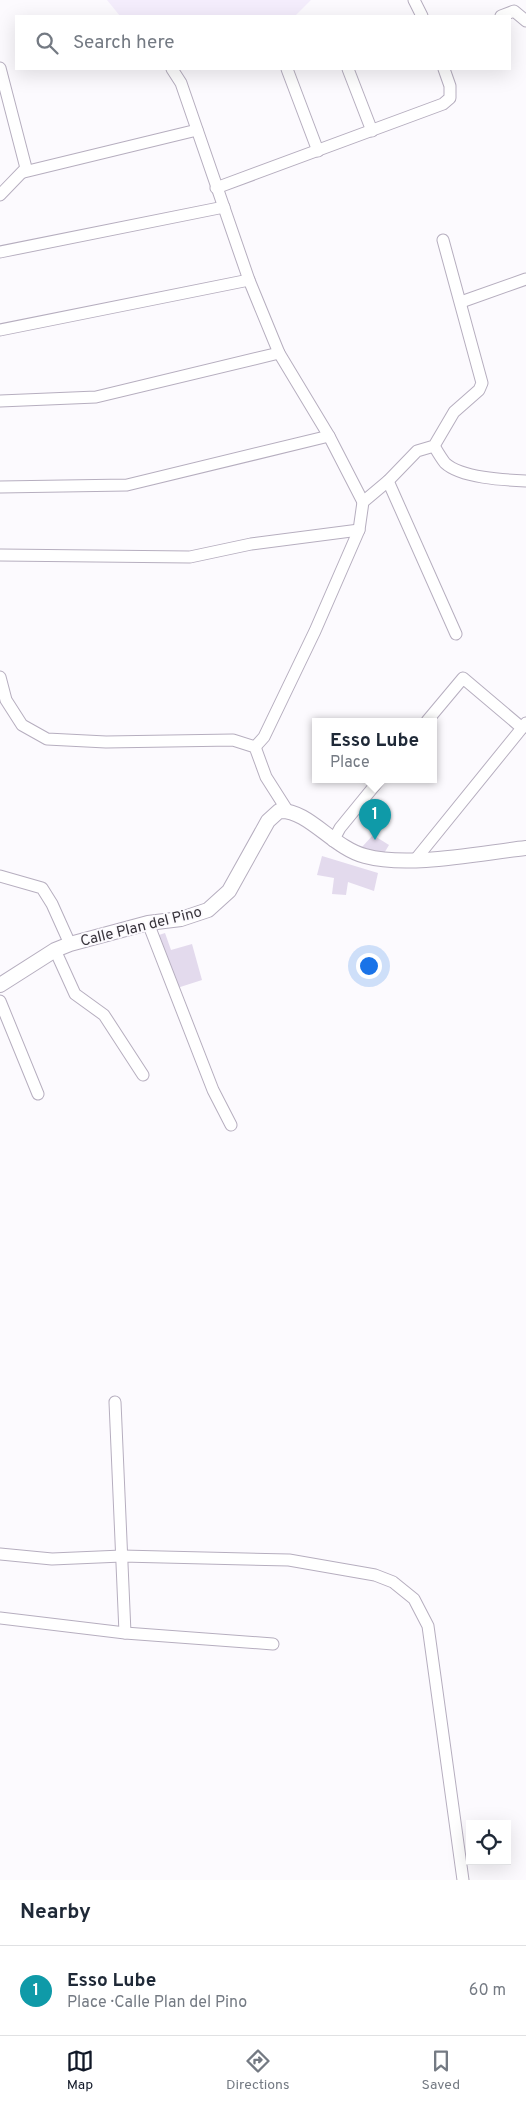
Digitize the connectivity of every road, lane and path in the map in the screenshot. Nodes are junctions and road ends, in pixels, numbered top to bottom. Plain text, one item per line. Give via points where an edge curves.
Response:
1 (414, 0) edge
2 (422, 15) edge
3 (504, 15) edge
4 (526, 21) edge
5 (0, 68) edge
6 (173, 70) edge
7 (287, 70) edge
8 (348, 70) edge
9 (444, 70) edge
10 (197, 130) junction
11 (372, 131) junction
12 (318, 151) junction
13 (24, 172) junction
14 (216, 188) junction
15 (0, 195) edge
16 (224, 207) junction
17 (443, 240) dead end
18 (0, 252) edge
19 (526, 279) edge
20 (249, 280) junction
21 (461, 302) junction
22 (0, 330) edge
23 (279, 353) junction
24 (0, 401) edge
25 (329, 436) junction
26 (434, 446) junction
27 (388, 481) junction
28 (526, 481) edge
29 (0, 487) edge
30 (363, 502) junction
31 (359, 530) junction
32 (0, 555) edge
33 (456, 634) dead end
34 (0, 677) edge
35 (430, 718) edge
36 (524, 726) edge
37 (255, 747) junction
38 (377, 783) edge
39 (287, 810) junction
40 (333, 841) junction
41 (526, 848) edge
42 (415, 860) junction
43 (0, 876) edge
44 (148, 923) junction
45 (70, 944) junction
46 (55, 950) junction
47 (2, 981) edge
48 (0, 1001) edge
49 (143, 1075) dead end
50 (38, 1094) dead end
51 (232, 1125) dead end
52 (115, 1402) dead end
53 (0, 1554) edge
54 (122, 1556) junction
55 (0, 1618) edge
56 (125, 1633) junction
57 (273, 1644) dead end
58 (464, 1880) edge

1 - 2 street
3 - 4 street via 514,11
5 - 13 street via 26,164
6 - 10 street via 181,83
7 - 12 street
8 - 11 street
9 - 11 street via 450,98 443,104
10 - 13 street
10 - 14 street
11 - 12 street
12 - 14 street
13 - 15 street
14 - 16 street
16 - 18 street
16 - 20 street
17 - 21 street
19 - 21 street
20 - 22 street
20 - 23 street
21 - 26 street via 482,383 479,390 454,412
23 - 24 street via 96,397
23 - 25 street
25 - 29 street via 127,485
25 - 30 street
26 - 27 street via 417,451
26 - 28 street via 446,464 465,472 488,479
27 - 30 street
27 - 33 street
30 - 31 street
31 - 32 street via 251,544 190,558
31 - 37 street via 315,632 264,738
34 - 37 street via 6,700 22,725 47,739 106,742 233,740
35 - 36 street via 463,678
36 - 42 street
37 - 39 street via 266,777
38 - 40 street
39 - 40 street via 298,813
39 - 44 street, Calle Plan del Pino via 273,814 220,901 193,916
40 - 42 street via 364,856
41 - 42 street
43 - 45 street via 42,888
44 - 45 street, Calle Plan del Pino
44 - 51 street via 213,1090
45 - 46 street, Calle Plan del Pino
46 - 47 street, Calle Plan del Pino
46 - 49 street via 74,994 104,1015
48 - 50 street
52 - 54 street
53 - 54 street via 52,1559
54 - 56 street
54 - 58 street via 289,1560 375,1575 393,1582 414,1599 428,1626
55 - 56 street
56 - 57 street

